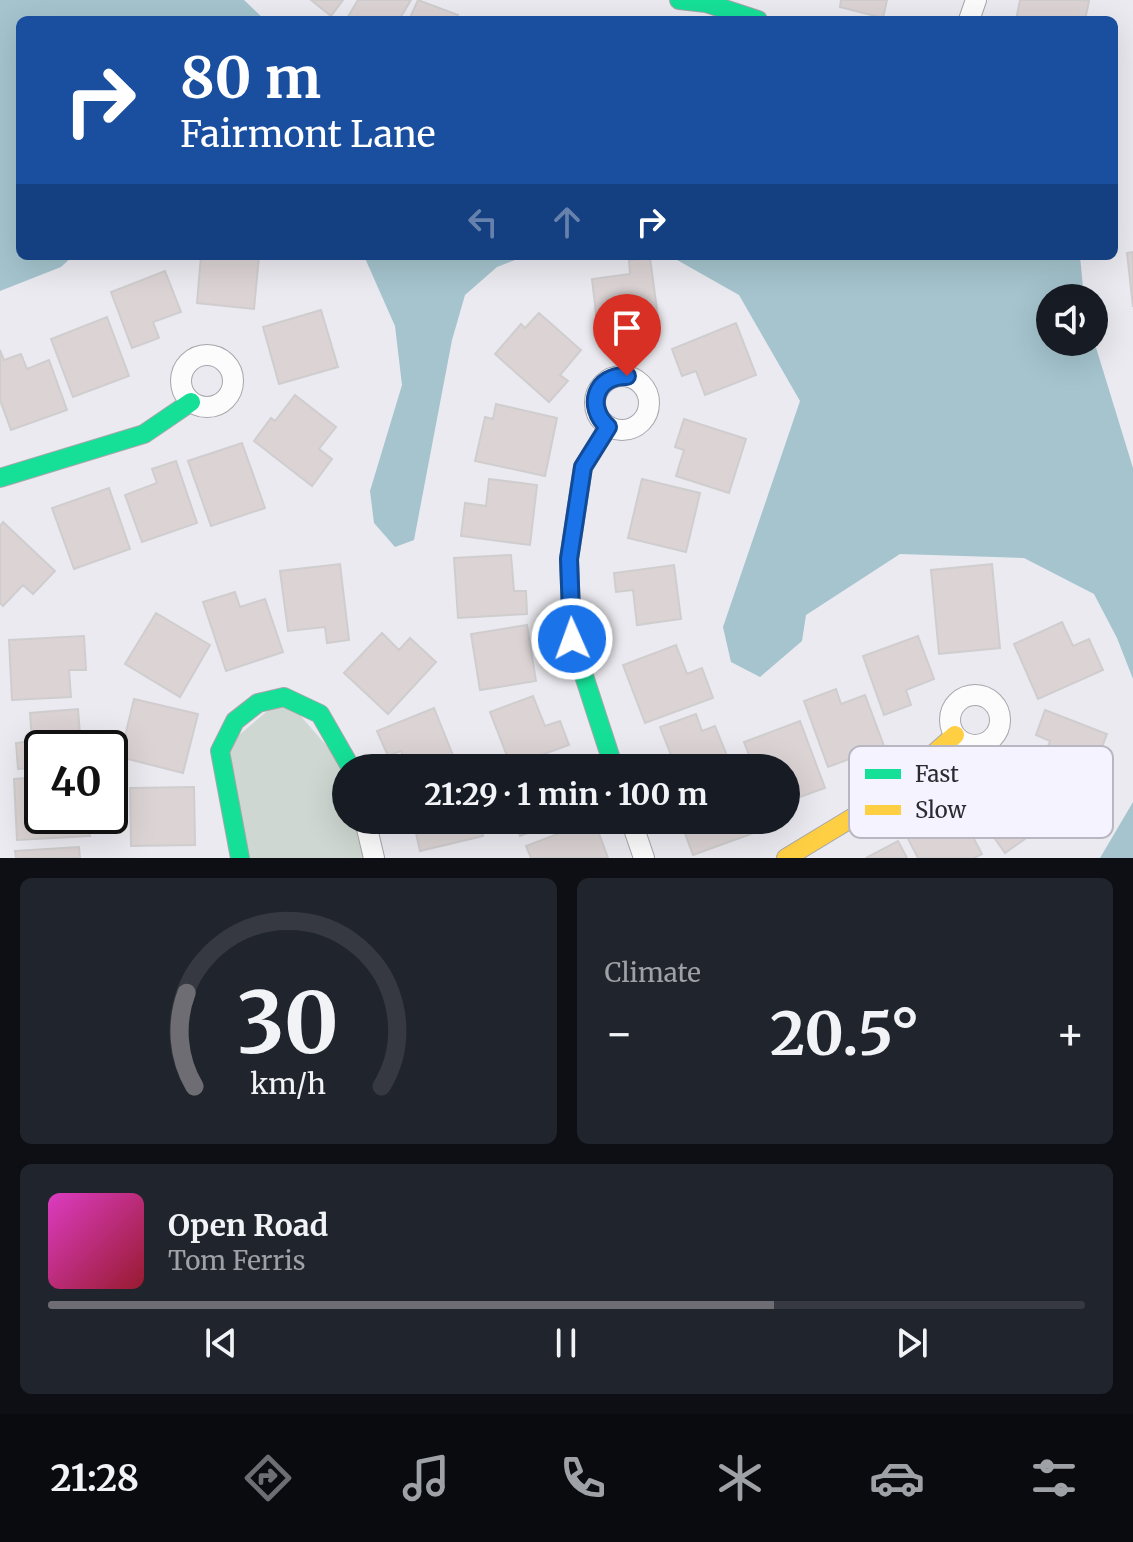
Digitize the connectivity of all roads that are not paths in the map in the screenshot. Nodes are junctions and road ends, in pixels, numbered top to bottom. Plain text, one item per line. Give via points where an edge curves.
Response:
1 (679, 0) edge
2 (746, 16) edge
3 (191, 402) dead end
4 (608, 427) dead end
5 (0, 478) edge
6 (955, 735) dead end
7 (942, 746) edge
8 (343, 754) edge
9 (609, 754) edge
10 (849, 820) edge
11 (368, 834) edge
12 (636, 834) edge
13 (240, 858) edge
14 (374, 858) edge
15 (644, 858) edge
16 (786, 858) edge

1 - 2 street
3 - 5 street via 144,434
4 - 9 street via 583,467 569,559 572,639
6 - 7 street
8 - 13 street via 320,714 284,697 258,703 235,721 220,751
10 - 16 street
11 - 14 street
12 - 15 street

